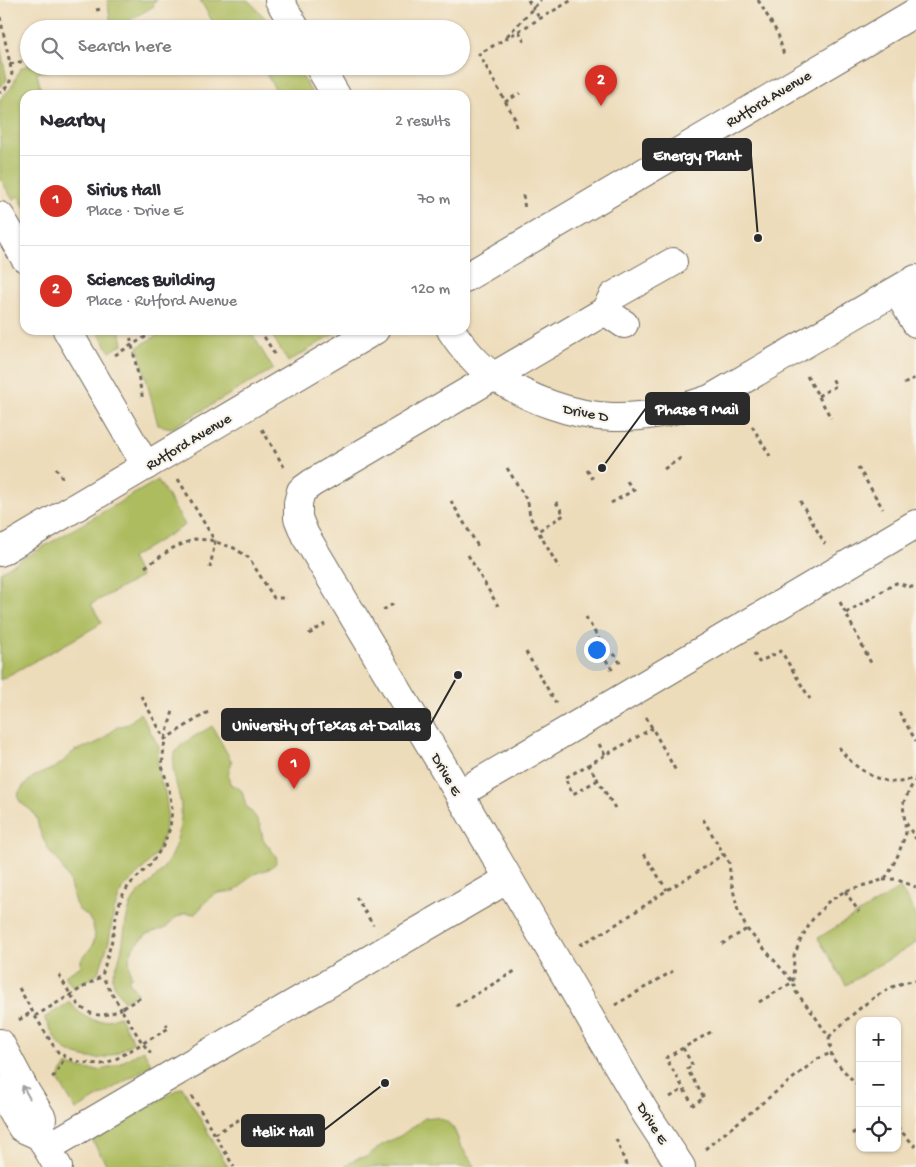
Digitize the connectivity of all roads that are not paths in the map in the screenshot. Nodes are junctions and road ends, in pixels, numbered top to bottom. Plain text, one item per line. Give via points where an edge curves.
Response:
1 (279, 0) edge
2 (916, 12) edge
3 (291, 20) edge
4 (324, 75) edge
5 (333, 90) edge
6 (0, 216) edge
7 (20, 250) edge
8 (673, 262) dead end
9 (470, 275) edge
10 (906, 285) edge
11 (916, 323) edge
12 (70, 335) edge
13 (367, 335) edge
14 (455, 335) edge
15 (494, 376) junction
16 (146, 466) junction
17 (916, 524) edge
18 (0, 552) edge
19 (458, 794) junction
20 (508, 879) junction
21 (0, 1043) edge
22 (0, 1090) edge
23 (48, 1150) edge
24 (692, 1159) edge

1 - 3 street
2 - 9 street, Rutford Avenue
4 - 5 street
6 - 7 street
8 - 15 street, Drive E via 613,296 615,318
10 - 11 street
10 - 15 street, Drive D via 710,399 661,414 613,417 564,409 526,395
12 - 16 street
13 - 16 street, Rutford Avenue
14 - 15 street, Drive D via 467,352
15 - 19 street, Drive E via 312,483 302,491 298,503 298,518 305,535
16 - 18 street, Rutford Avenue
17 - 19 street
19 - 20 street, Drive E
20 - 23 street
20 - 24 street, Drive E via 646,1112
23 -> 21 street via 42,1118
22 - 23 street via 22,1128

